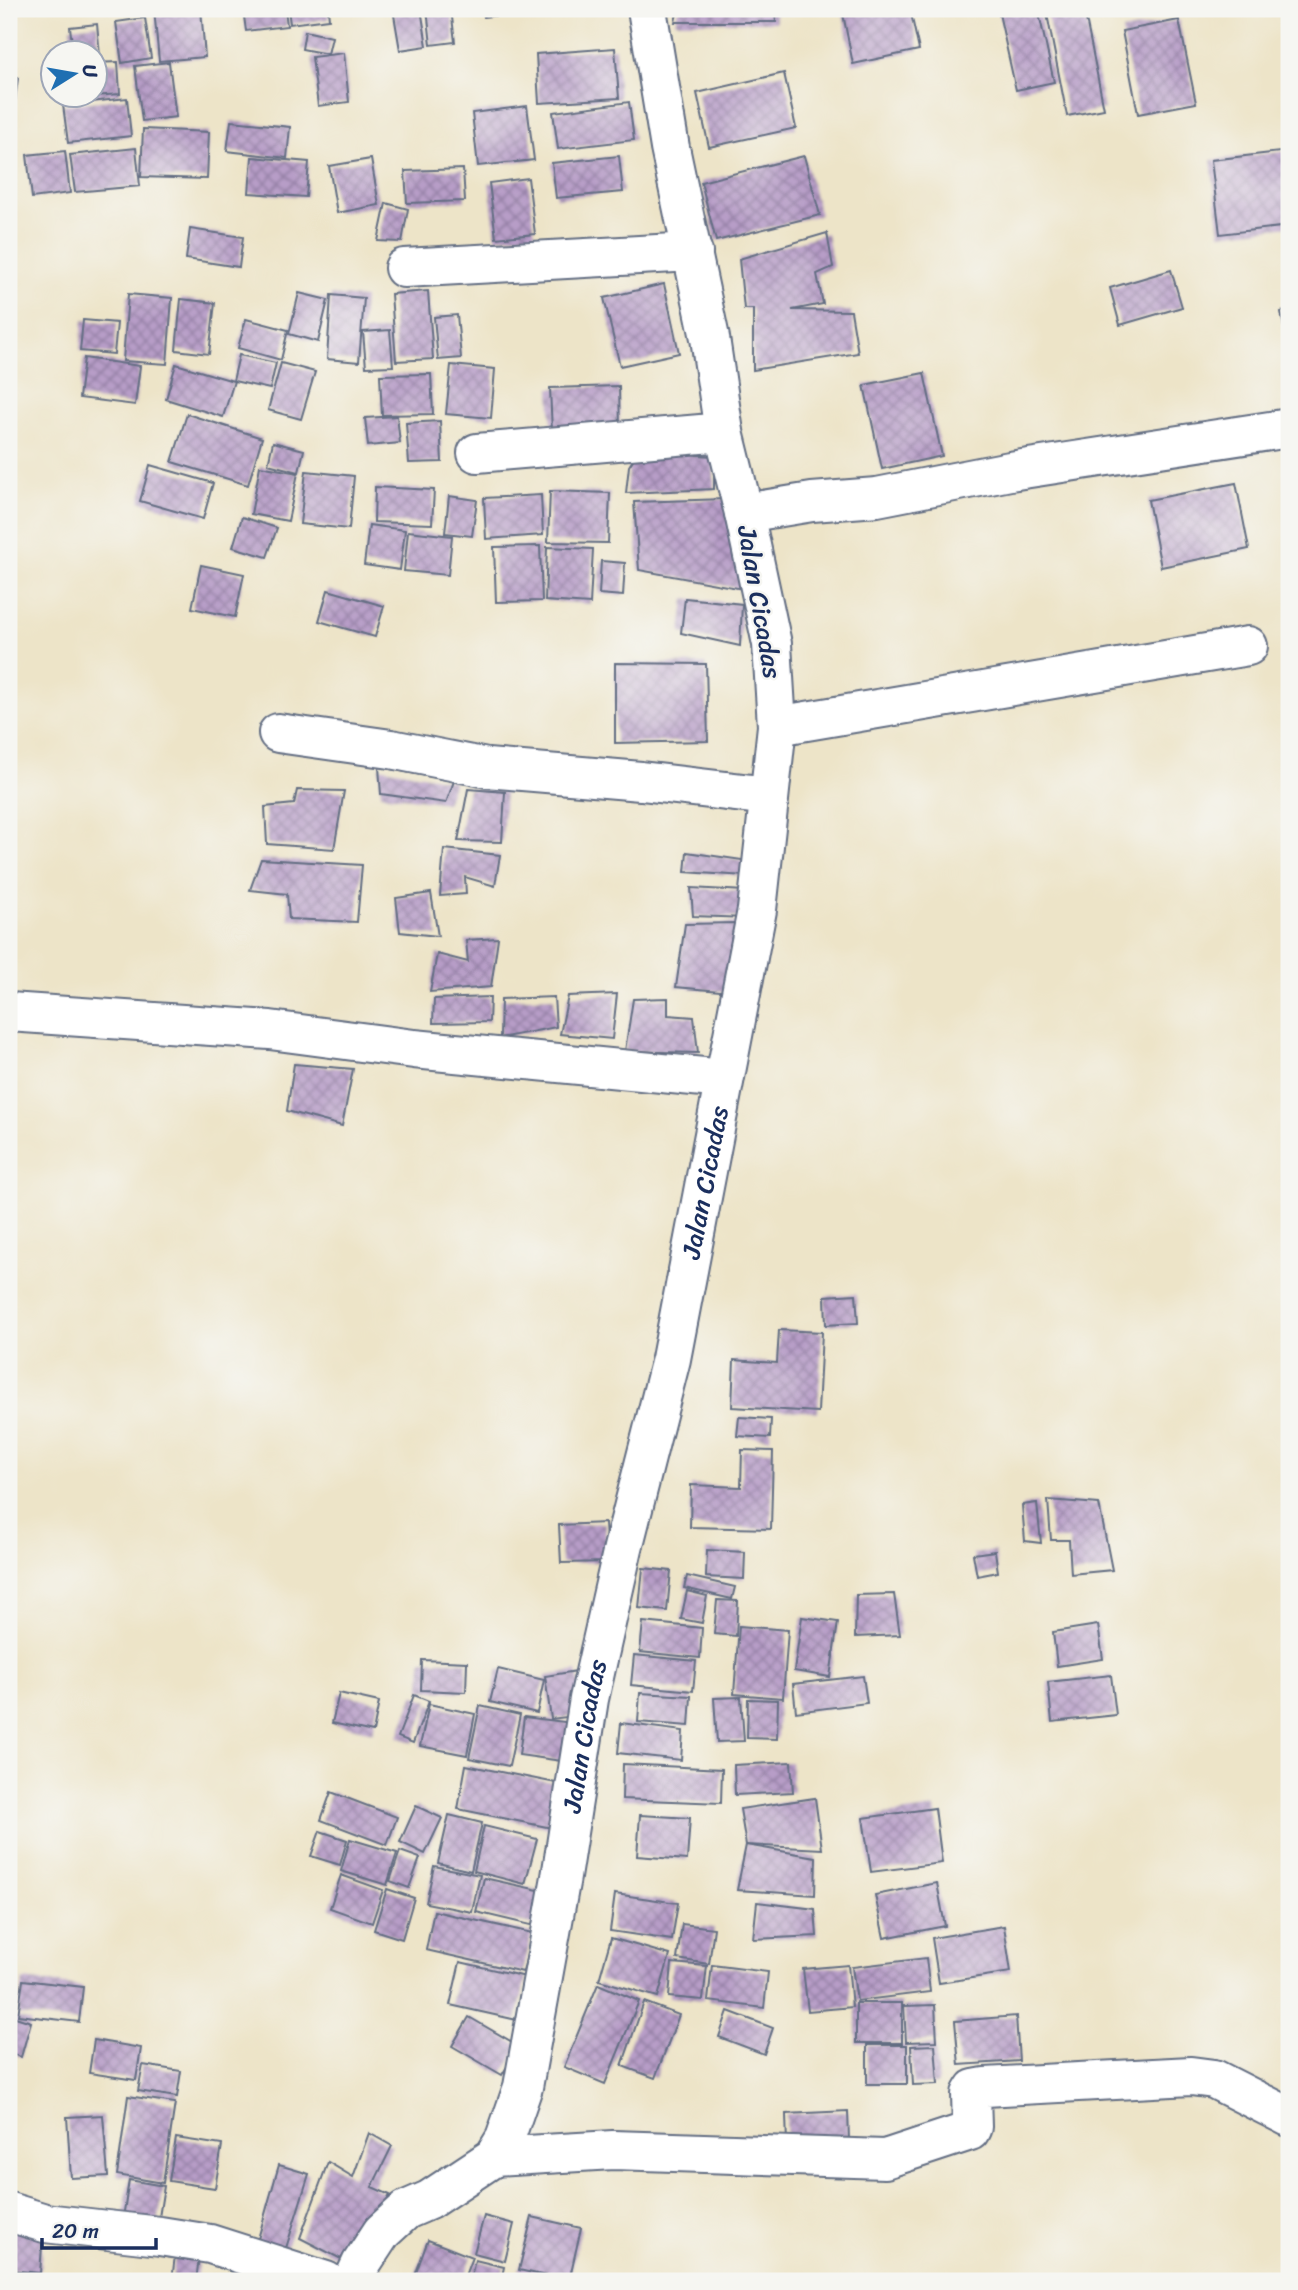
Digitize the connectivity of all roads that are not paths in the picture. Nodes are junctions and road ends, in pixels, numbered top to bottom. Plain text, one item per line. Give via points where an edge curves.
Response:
1 (647, 9) edge
2 (693, 251) junction
3 (404, 268) dead end
4 (1289, 428) edge
5 (724, 432) junction
6 (477, 453) dead end
7 (744, 513) junction
8 (1248, 646) dead end
9 (777, 726) junction
10 (278, 733) dead end
11 (769, 796) junction
12 (9, 1012) edge
13 (724, 1079) junction
14 (1289, 2117) edge
15 (494, 2157) junction
16 (9, 2212) edge
17 (326, 2281) edge
18 (353, 2281) edge

1 - 2 street, Jalan Cicadas
2 - 3 street
2 - 5 street, Jalan Cicadas
4 - 7 street via 1010,471 877,497
5 - 6 street
5 - 7 street, Jalan Cicadas
7 - 9 street, Jalan Cicadas via 772,644
8 - 9 street
9 - 11 street, Jalan Cicadas
10 - 11 street via 487,768
11 - 13 street, Jalan Cicadas via 757,910
12 - 13 street via 270,1030
13 - 15 street, Jalan Cicadas via 671,1359 589,1699 523,2087
14 - 15 street via 1214,2079 1191,2076 974,2089 970,2131 885,2159 612,2150
15 - 18 street, Jalan Cicadas via 429,2200 405,2210 382,2232
16 - 17 street via 45,2223 209,2245

